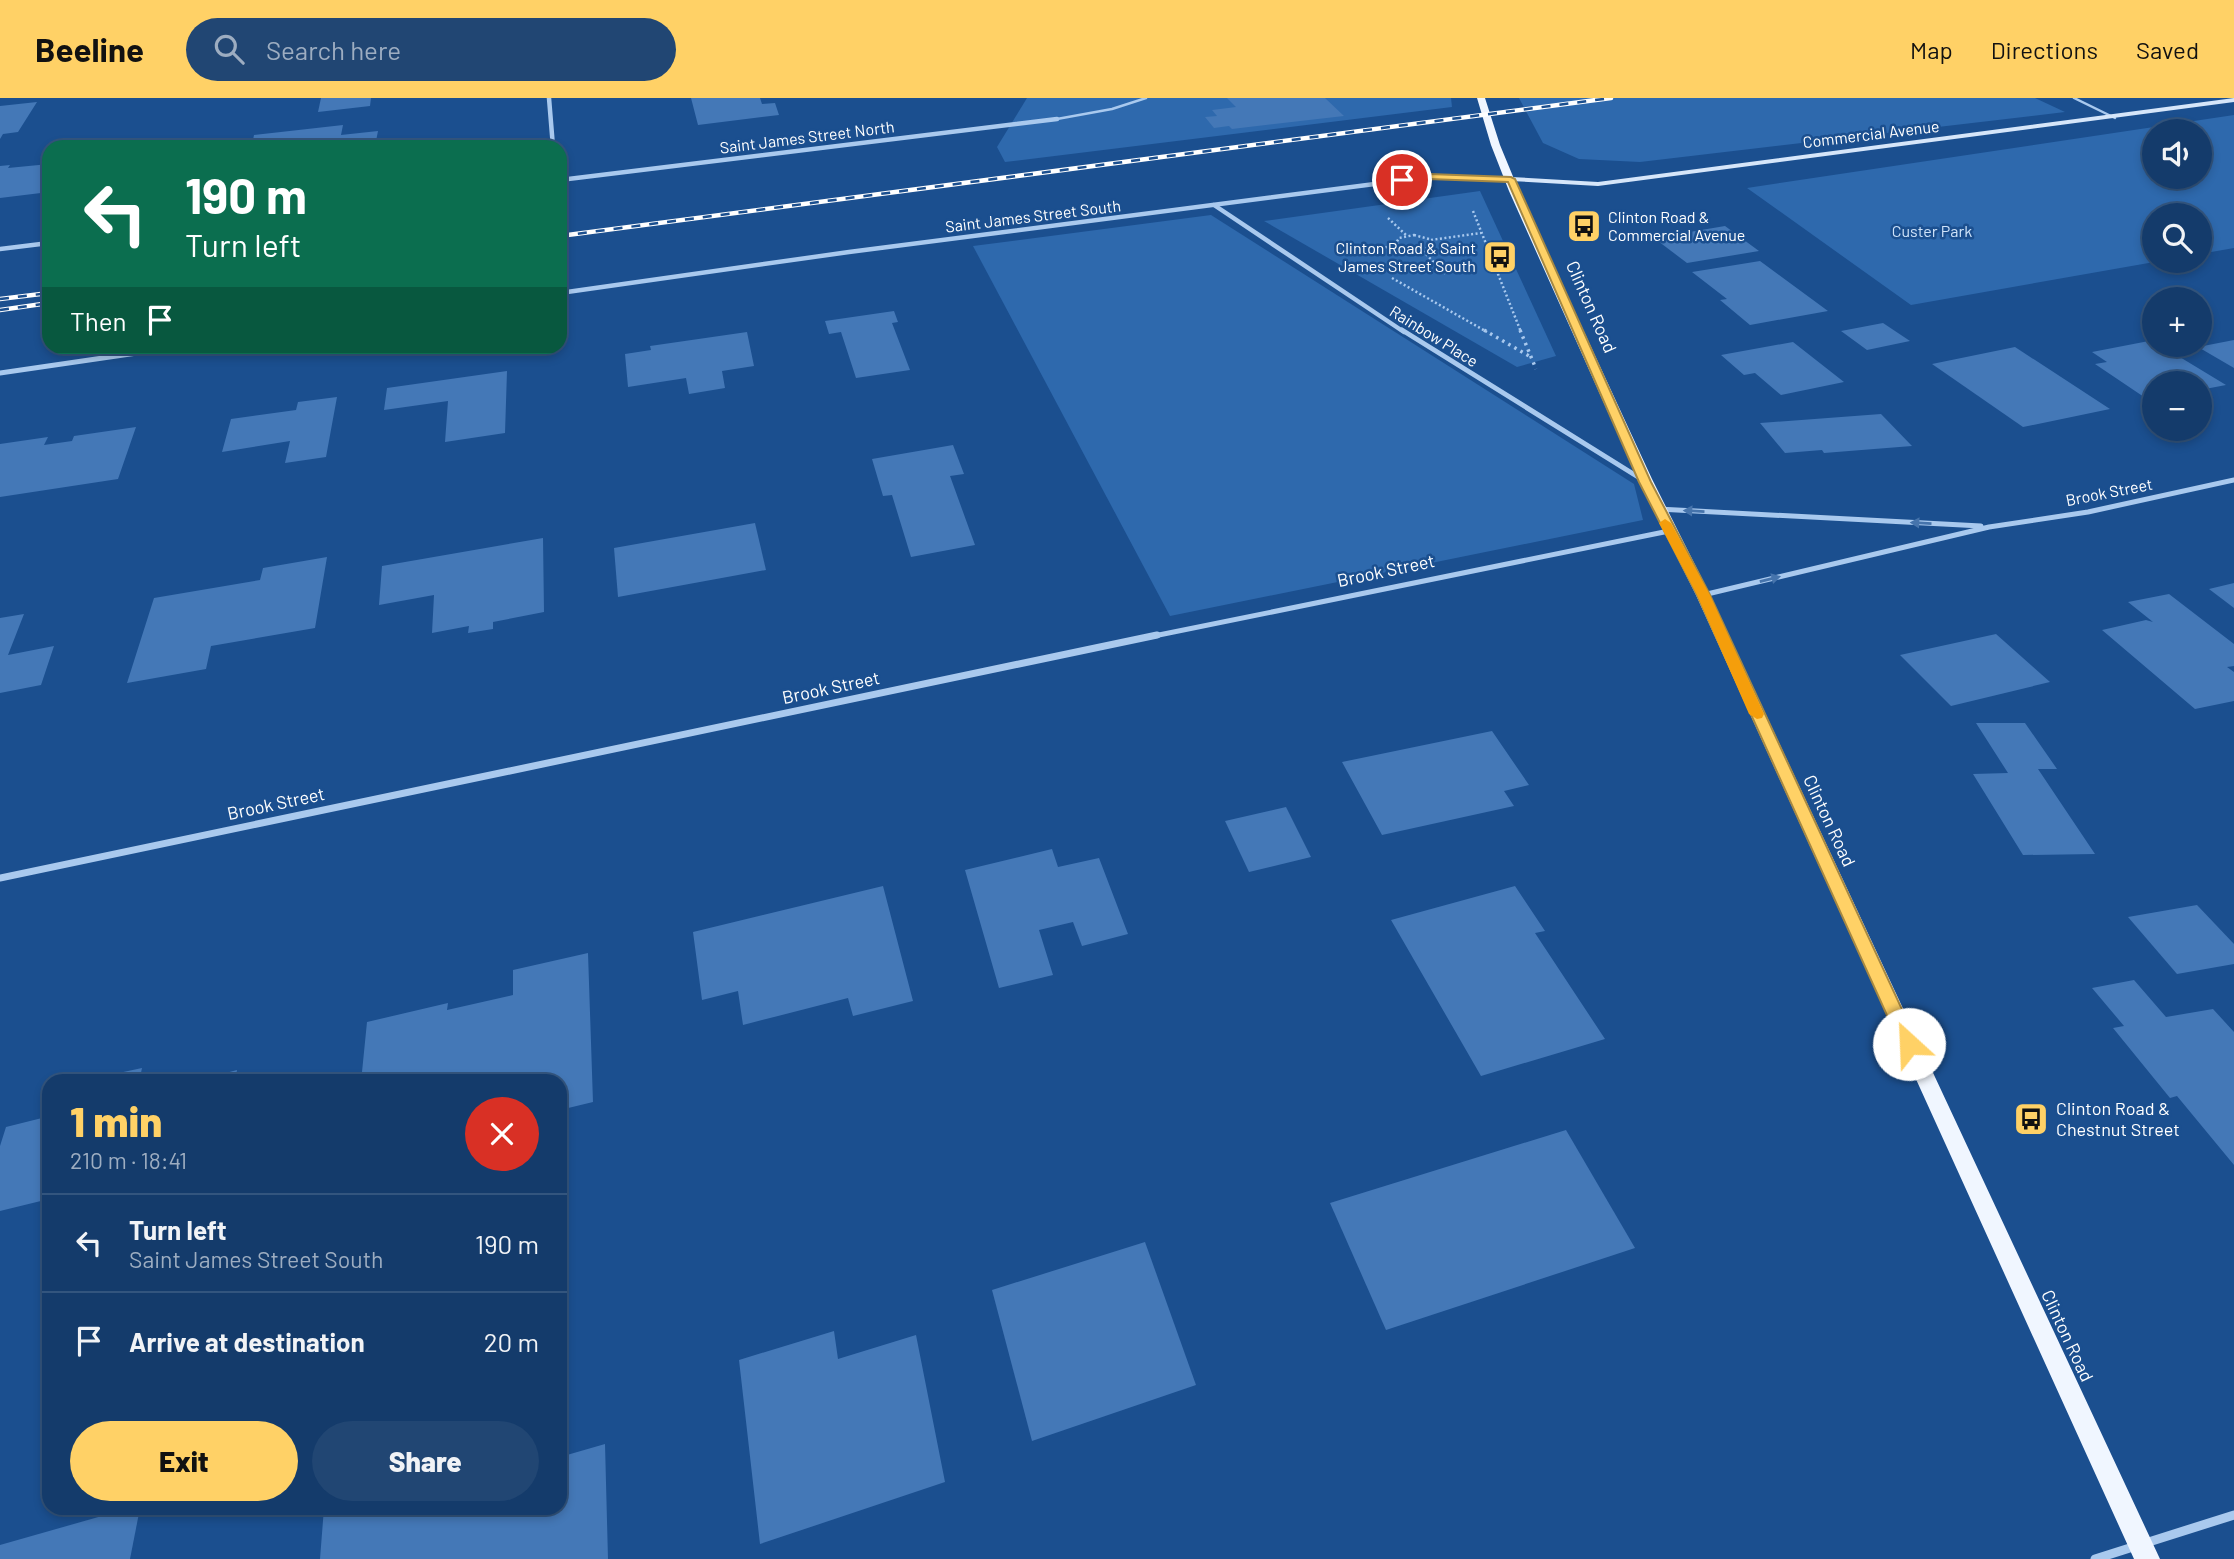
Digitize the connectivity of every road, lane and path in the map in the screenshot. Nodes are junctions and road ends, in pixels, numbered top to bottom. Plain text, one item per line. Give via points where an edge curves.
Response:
1 (549, 98) edge
2 (1146, 98) edge
3 (1481, 98) edge
4 (2074, 98) edge
5 (2234, 100) edge
6 (1058, 118) joint
7 (2115, 118) junction
8 (552, 140) edge
9 (567, 179) edge
10 (1511, 179) junction
11 (1213, 205) junction
12 (1472, 209) dead end
13 (1380, 210) dead end
14 (1482, 233) junction
15 (1406, 235) junction
16 (1430, 240) junction
17 (42, 244) edge
18 (1398, 245) junction
19 (0, 249) edge
20 (1422, 251) junction
21 (1362, 261) dead end
22 (1386, 274) dead end
23 (1445, 274) dead end
24 (567, 292) edge
25 (130, 354) edge
26 (1531, 357) junction
27 (0, 373) edge
28 (1560, 429) junction
29 (2234, 480) edge
30 (1645, 482) junction
31 (1658, 509) junction
32 (1989, 527) junction
33 (1669, 531) junction
34 (1703, 595) junction
35 (0, 878) edge
36 (2234, 1515) edge
37 (2144, 1552) edge
38 (2095, 1559) edge

1 - 8 street
2 - 6 lane
3 - 10 main road, Clinton Road
4 - 7 lane
5 - 7 street, Commercial Avenue
6 - 9 street, Saint James Street North
7 - 10 street, Commercial Avenue via 1598,184
10 - 11 street, Saint James Street South via 1429,177
10 - 30 main road, Clinton Road
11 - 24 street, Saint James Street South
11 - 28 street, Rainbow Place
12 - 14 path
13 - 15 path
14 - 16 path
14 - 26 path
15 - 16 path
15 - 18 path via 1399,237
16 - 20 path via 1431,247
17 - 19 street
18 - 20 path
18 - 21 path via 1349,254
20 - 23 path
22 - 26 path
25 - 27 street
26 - 28 path
28 - 30 street, Rainbow Place
29 - 32 street, Brook Street via 2088,512
30 - 31 main road, Clinton Road
32 -> 31 street, Brook Street
31 - 33 main road, Clinton Road
34 -> 32 street, Brook Street
33 - 34 main road, Clinton Road
33 - 35 street, Brook Street
34 - 37 main road, Clinton Road
36 - 37 street
37 - 38 street

